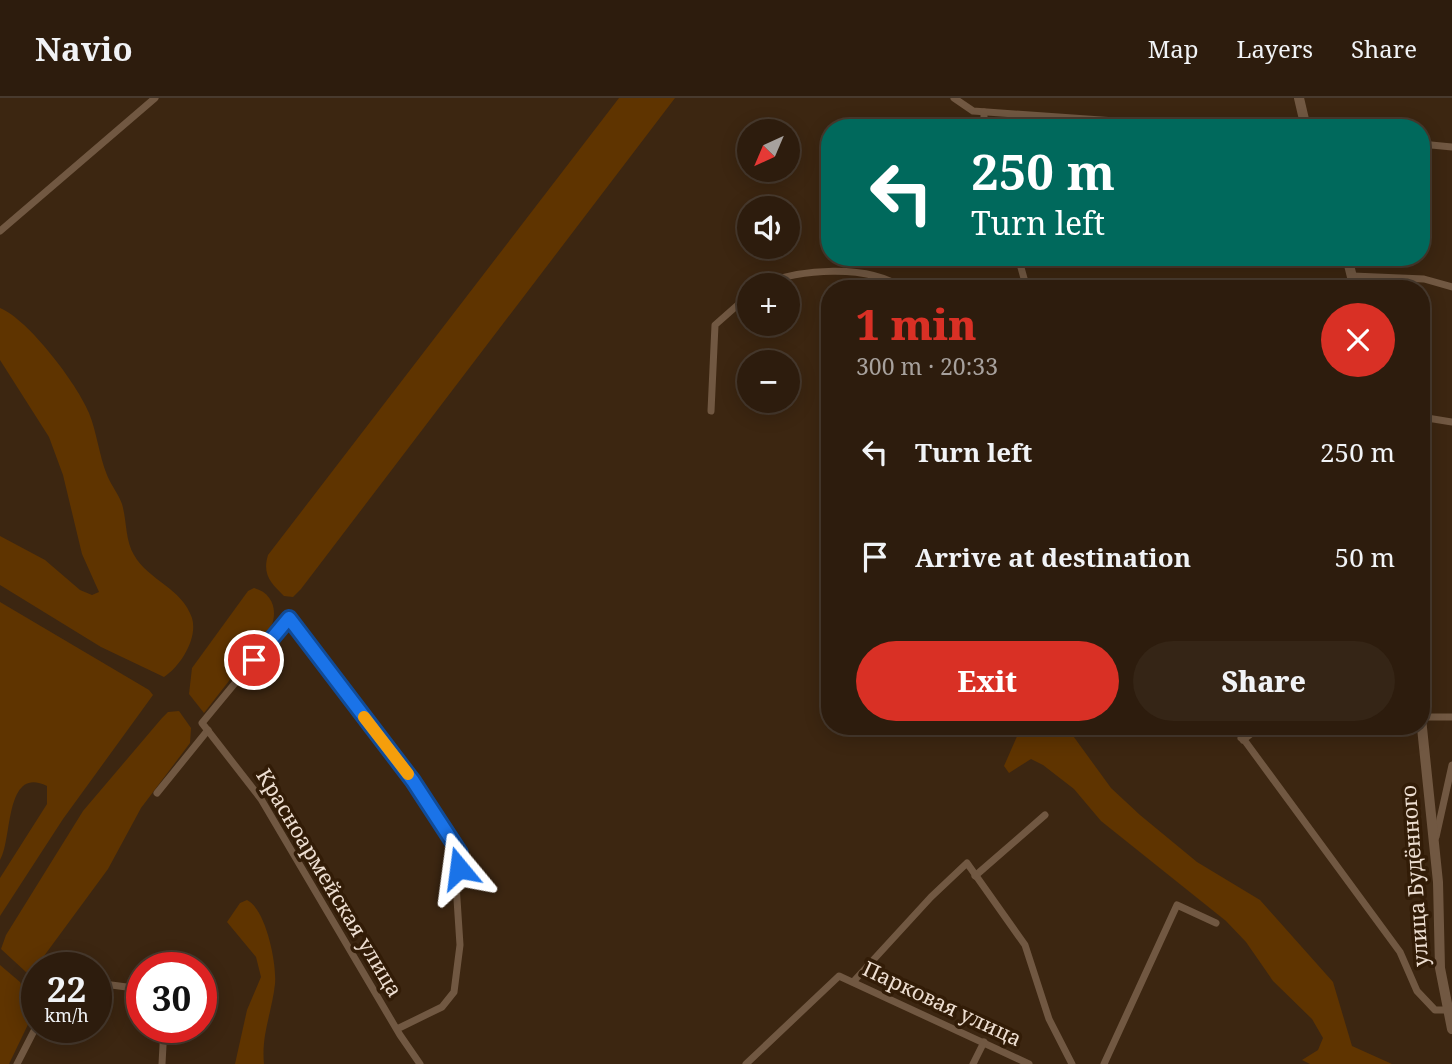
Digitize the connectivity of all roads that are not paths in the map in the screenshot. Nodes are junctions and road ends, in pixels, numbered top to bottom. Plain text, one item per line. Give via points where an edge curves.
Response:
1 (155, 98) edge
2 (954, 98) edge
3 (1299, 98) edge
4 (984, 112) junction
5 (984, 119) edge
6 (1085, 119) edge
7 (1305, 119) edge
8 (1430, 145) edge
9 (1452, 147) edge
10 (0, 231) edge
11 (1350, 266) edge
12 (800, 274) edge
13 (1353, 276) junction
14 (886, 280) edge
15 (1354, 280) edge
16 (1428, 280) edge
17 (1430, 281) edge
18 (1452, 287) edge
19 (737, 306) edge
20 (710, 411) dead end
21 (1430, 418) edge
22 (1452, 422) edge
23 (1452, 717) edge
24 (1430, 718) edge
25 (205, 726) junction
26 (1240, 735) edge
27 (1244, 735) edge
28 (1248, 735) edge
29 (1423, 735) edge
30 (1242, 739) junction
31 (1452, 765) edge
32 (157, 793) dead end
33 (1045, 815) dead end
34 (1434, 845) junction
35 (975, 876) junction
36 (1216, 923) dead end
37 (853, 982) junction
38 (1447, 1010) junction
39 (397, 1029) junction
40 (1452, 1029) edge
41 (984, 1042) junction
42 (28, 1043) edge
43 (163, 1043) edge
44 (17, 1064) edge
45 (162, 1064) edge
46 (420, 1064) edge
47 (746, 1064) edge
48 (974, 1064) edge
49 (1029, 1064) edge
50 (1072, 1064) edge
51 (1104, 1064) edge

1 - 10 street
2 - 4 street via 965,108
3 - 7 main road
4 - 5 street
4 - 6 street
8 - 9 street
11 - 13 main road
12 - 14 street via 846,271
13 - 15 main road
13 - 16 street
17 - 18 street
19 - 20 street via 715,325
21 - 22 street
23 - 24 street
25 - 32 street
25 - 39 street, Красноармейская улица via 261,799
25 - 39 street via 289,618 412,779 460,853 456,884 460,945 454,992 442,1007
26 - 30 street
27 - 30 street
28 - 30 street
29 - 34 main road, улица Будённого
30 - 38 street via 1400,952 1423,1000 1435,1010
31 - 34 street
33 - 35 street
34 - 38 main road, улица Будённого via 1440,968
35 - 37 street, Парковая улица via 967,863
35 - 50 street, Парковая улица via 1025,944 1049,1019
36 - 51 street via 1177,905
37 - 41 street, Парковая улица
37 - 47 street, Парковая улица via 839,976
38 - 40 main road, улица Будённого
39 - 46 street, Красноармейская улица
41 - 48 street
41 - 49 street, Парковая улица
42 - 44 street
43 - 45 street

